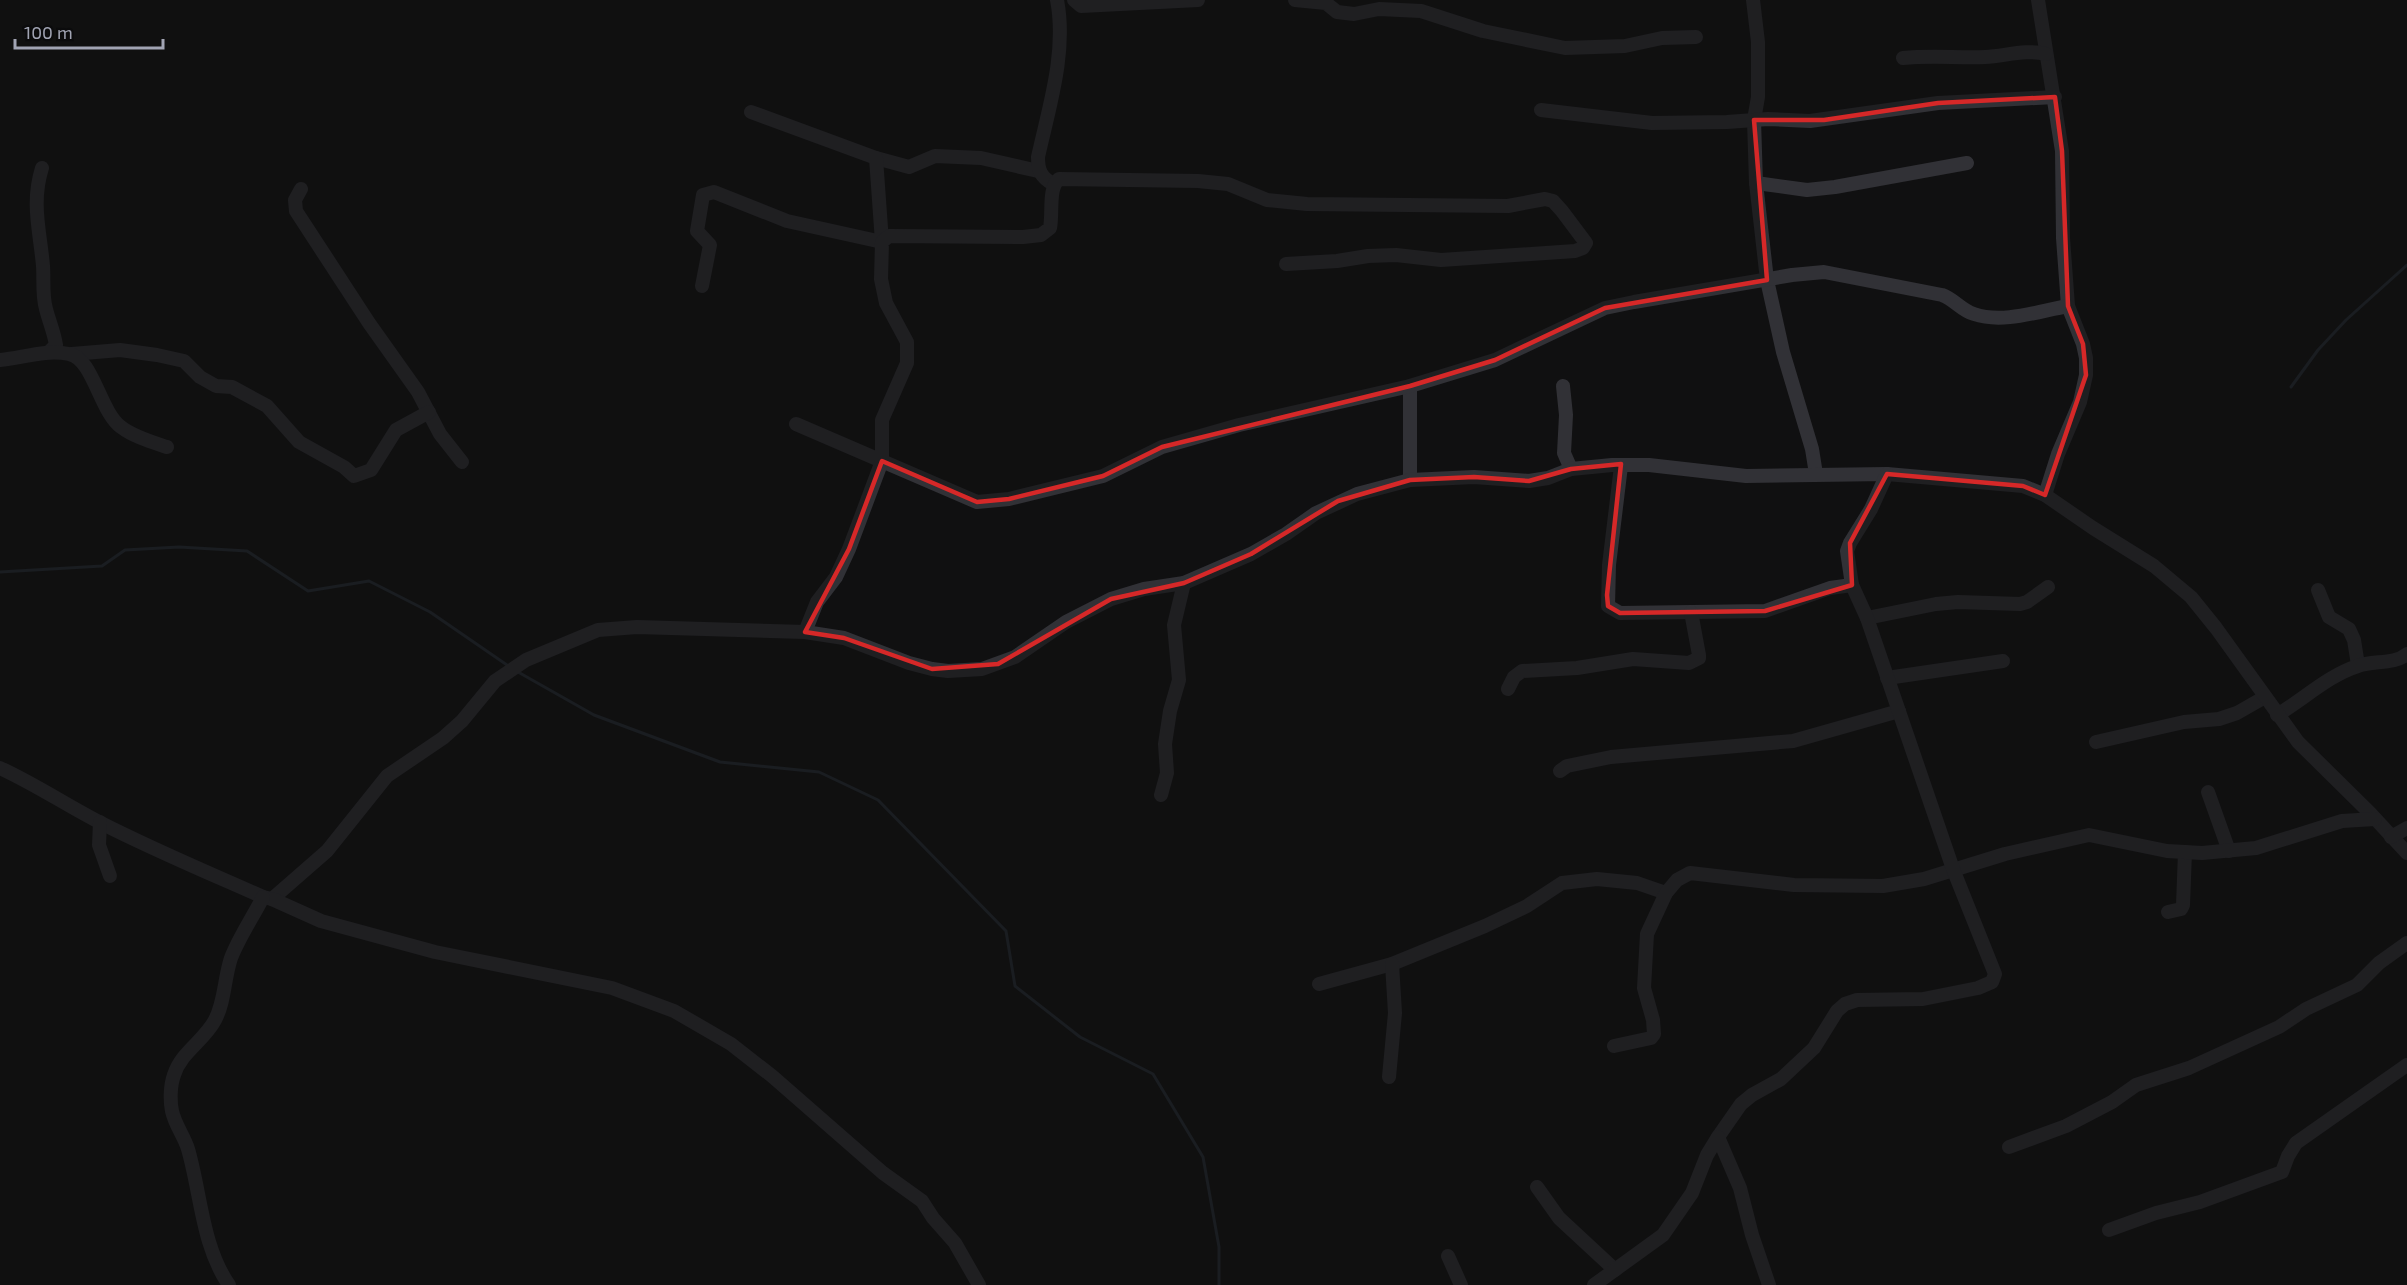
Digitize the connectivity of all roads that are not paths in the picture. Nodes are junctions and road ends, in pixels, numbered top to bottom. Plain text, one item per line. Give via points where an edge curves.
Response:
1 (1057, 0) edge
2 (1074, 0) edge
3 (1198, 0) edge
4 (1295, 0) edge
5 (1753, 0) edge
6 (2038, 0) edge
7 (1696, 37) dead end
8 (2046, 54) junction
9 (1903, 58) dead end
10 (2055, 97) junction
11 (1541, 110) dead end
12 (751, 112) dead end
13 (1754, 120) junction
14 (876, 158) junction
15 (1967, 163) dead end
16 (42, 168) dead end
17 (1038, 171) junction
18 (1756, 183) junction
19 (1053, 184) junction
20 (301, 189) dead end
21 (882, 242) junction
22 (1286, 264) dead end
23 (1767, 280) junction
24 (702, 286) dead end
25 (2068, 306) junction
26 (49, 352) junction
27 (72, 354) junction
28 (0, 360) edge
29 (1410, 386) junction
30 (1563, 386) dead end
31 (429, 412) junction
32 (796, 424) dead end
33 (167, 447) dead end
34 (882, 461) junction
35 (462, 462) dead end
36 (1621, 466) junction
37 (1571, 469) junction
38 (1816, 474) junction
39 (1887, 474) junction
40 (1410, 480) junction
41 (2045, 495) junction
42 (1184, 583) junction
43 (1852, 585) junction
44 (2048, 587) dead end
45 (2318, 590) dead end
46 (1691, 612) junction
47 (1867, 618) junction
48 (806, 632) junction
49 (2407, 654) edge
50 (2003, 661) dead end
51 (2358, 665) junction
52 (1887, 678) junction
53 (1508, 689) dead end
54 (2265, 697) junction
55 (1899, 711) junction
56 (2277, 715) junction
57 (2096, 742) dead end
58 (0, 768) edge
59 (1560, 771) dead end
60 (2208, 792) dead end
61 (1161, 795) dead end
62 (2375, 819) junction
63 (100, 822) junction
64 (2407, 828) edge
65 (2391, 837) junction
66 (2229, 851) junction
67 (2185, 852) junction
68 (2407, 854) edge
69 (1953, 868) junction
70 (110, 876) dead end
71 (1666, 893) junction
72 (268, 898) junction
73 (2168, 912) dead end
74 (2407, 943) edge
75 (1392, 964) junction
76 (1319, 984) dead end
77 (1614, 1046) dead end
78 (2407, 1065) edge
79 (1389, 1077) dead end
80 (1718, 1137) junction
81 (2009, 1147) dead end
82 (1537, 1187) dead end
83 (2109, 1230) dead end
84 (1448, 1256) dead end
85 (1615, 1270) junction
86 (229, 1285) edge
87 (979, 1285) edge
88 (1461, 1285) edge
89 (1594, 1285) edge
90 (1769, 1285) edge

1 - 17 street via 1059,59
2 - 3 street via 1081,6
4 - 7 street via 1326,3 1337,12 1354,14 1379,9 1421,11 1484,32 1565,48 1615,47 1662,38
5 - 13 street via 1758,42
6 - 8 street
8 - 9 street
8 - 10 street
10 - 13 street via 1938,103 1824,120
10 - 25 street via 2062,151
11 - 13 street via 1652,123
12 - 14 street
13 - 18 street
14 - 17 street via 909,166 935,156 981,158
14 - 21 street
15 - 18 street via 1807,190
16 - 26 street via 35,207 45,306 56,345
17 - 19 street
18 - 23 street
19 - 21 street via 1050,228 1041,235 889,236
19 - 22 street via 1059,179 1198,181 1228,184 1267,200 1307,204 1508,206 1545,199 1553,201 1586,243 1575,251 1495,257 1441,260 1396,255
20 - 31 street via 295,200 296,211
21 - 24 street via 787,221 714,192 704,195 698,231 710,245
21 - 34 street via 881,279 886,303 907,342 908,363 882,420
23 - 25 street via 1824,272 1942,295 1981,316 2017,316
23 - 29 street via 1605,308 1495,360
23 - 38 street
25 - 41 street via 2083,344 2086,375 2080,402
26 - 27 street
26 - 28 street
27 - 31 street via 120,350 184,361 216,386 232,387 267,406 300,442 354,476 371,470 396,430
27 - 33 street via 85,364 99,396 119,426
29 - 34 street via 1239,425 1162,447 1103,476 1009,499 977,502
29 - 40 street
30 - 37 street via 1564,453
31 - 35 street
32 - 34 street
34 - 48 street via 849,549 836,577 817,602
36 - 37 street
36 - 38 street via 1649,465 1746,476
36 - 46 street via 1608,606 1620,613
37 - 40 street via 1530,481 1474,477
38 - 39 street
39 - 41 street via 2023,486
39 - 43 street via 1850,543
40 - 42 street via 1338,501 1251,554
41 - 54 street via 2178,584 2216,628
42 - 48 street via 1111,599 1066,622 1015,657 982,669 932,669 844,638
42 - 61 street via 1174,625 1179,680 1170,711 1165,744 1167,773
43 - 46 street via 1830,588 1765,611
43 - 47 street
44 - 47 street via 2020,604 1936,604
45 - 51 street via 2329,617 2349,629
46 - 53 street via 1699,655 1695,661 1634,658 1577,669 1522,672
47 - 52 street
48 - 72 street via 604,628 526,660 495,681 443,738 387,776 327,851
49 - 51 street
50 - 52 street
51 - 56 street
52 - 55 street
54 - 56 street
54 - 57 street via 2219,719 2184,722
55 - 59 street via 1793,741 1611,757
55 - 69 street
56 - 62 street via 2312,757
58 - 63 street
60 - 66 street
62 - 65 street
62 - 66 street via 2342,822 2269,845
63 - 70 street via 99,845
63 - 72 street
64 - 65 street
65 - 68 street
66 - 67 street
67 - 69 street via 2090,835
67 - 73 street via 2183,905
69 - 71 street via 1924,879 1883,886 1794,885 1690,873
69 - 80 street via 1995,974 1992,982 1923,999 1857,1000 1845,1004 1814,1048 1781,1079 1741,1104
71 - 75 street via 1637,883 1607,880 1562,884 1485,926
71 - 77 street via 1647,934 1644,988 1654,1034
72 - 86 street via 231,960 215,1020 182,1059 172,1087 172,1112 187,1147 210,1246
72 - 87 street via 321,921 435,952 612,988 674,1011 731,1044 883,1173 922,1201 956,1243
74 - 81 street via 2357,985 2306,1009 2279,1027 2189,1068 2136,1085 2066,1126
75 - 76 street
75 - 79 street via 1395,1013
78 - 83 street via 2296,1143 2282,1172
80 - 85 street via 1692,1193 1663,1235
80 - 90 street via 1740,1188
82 - 85 street via 1559,1218
84 - 88 street
85 - 89 street

